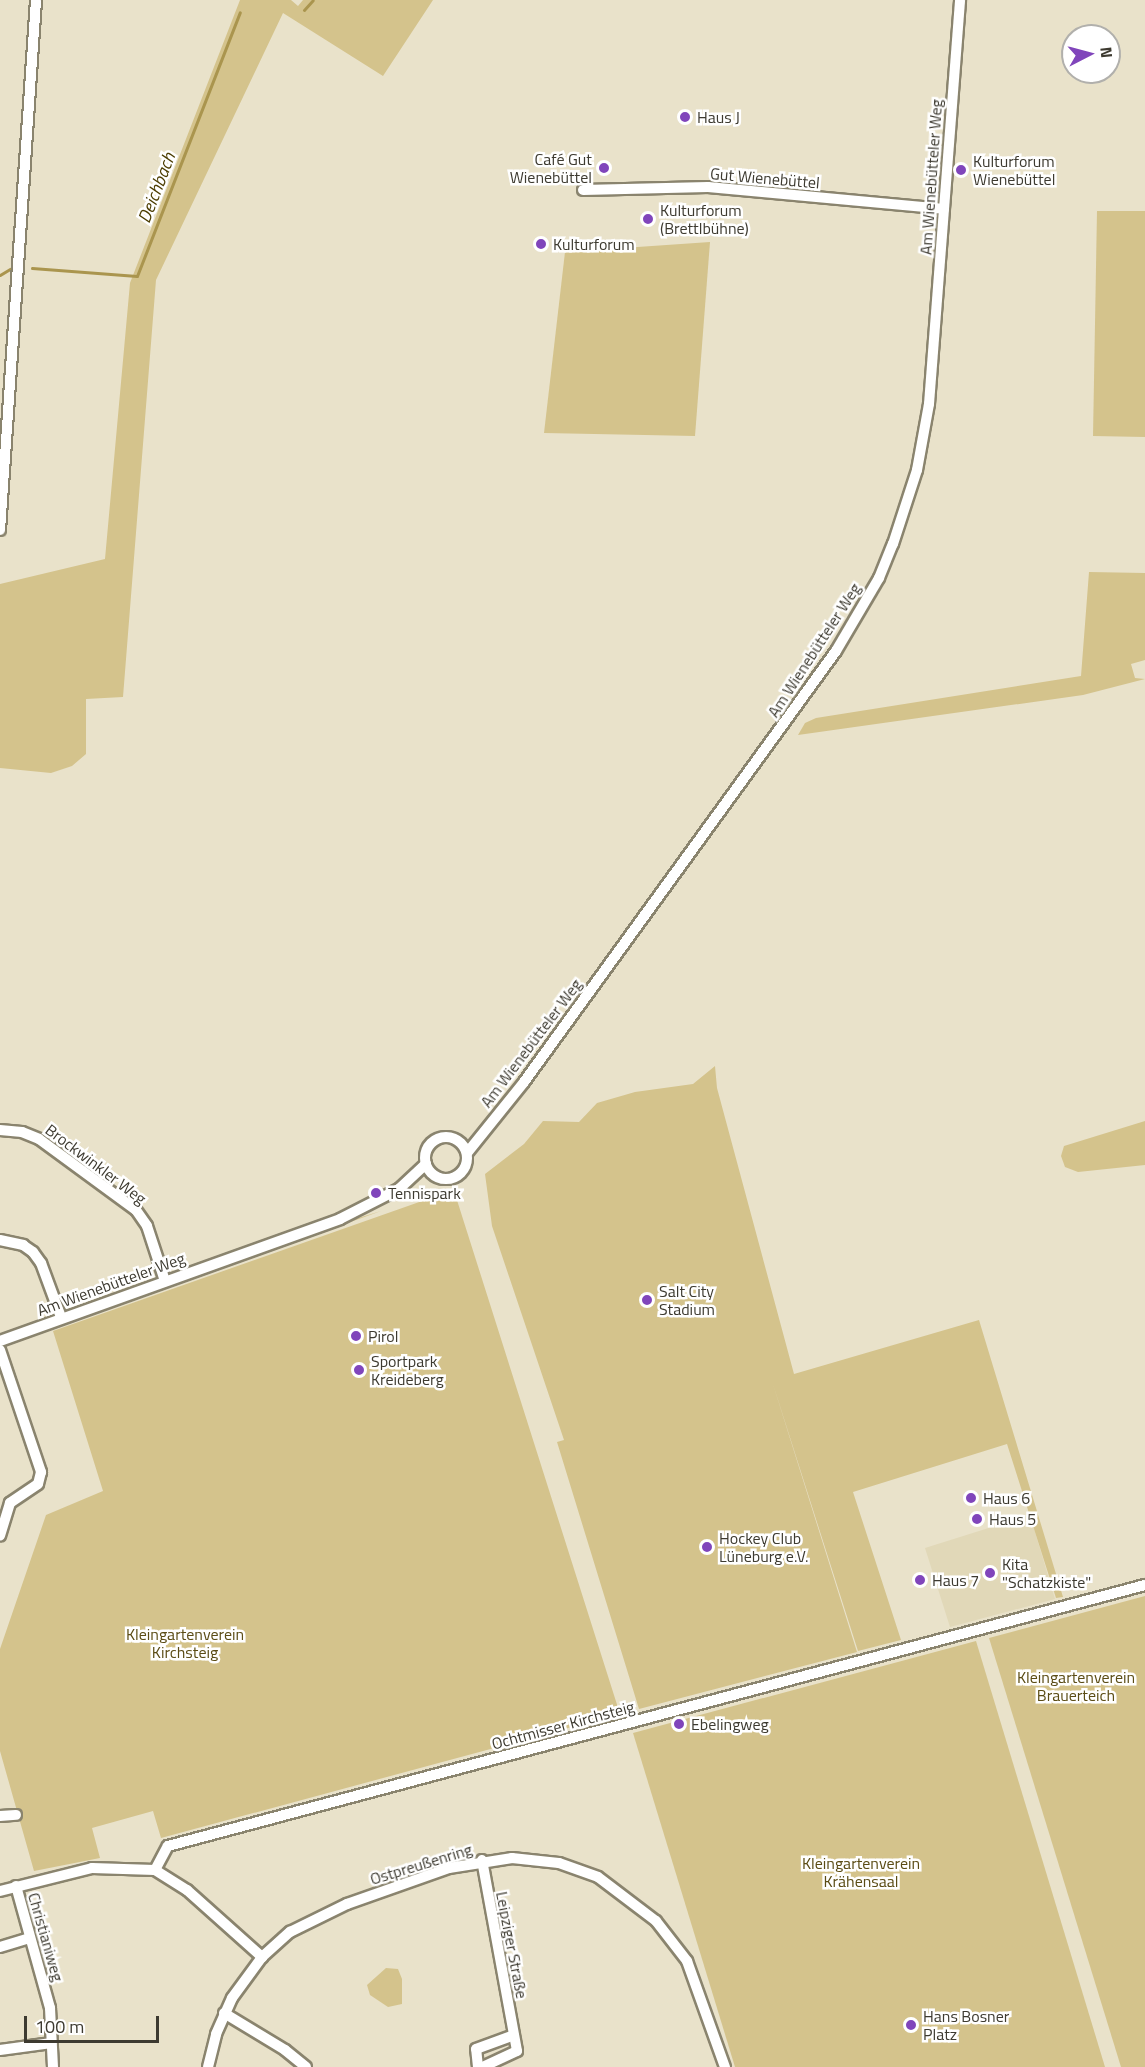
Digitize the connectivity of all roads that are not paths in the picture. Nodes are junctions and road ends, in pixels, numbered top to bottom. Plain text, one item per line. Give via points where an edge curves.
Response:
1 (36, 0) edge
2 (960, 0) edge
3 (583, 190) dead end
4 (944, 209) junction
5 (0, 530) edge
6 (488, 1123) junction
7 (0, 1130) edge
8 (458, 1140) junction
9 (467, 1153) junction
10 (426, 1164) junction
11 (435, 1176) junction
12 (399, 1189) junction
13 (0, 1240) edge
14 (165, 1281) junction
15 (61, 1317) junction
16 (0, 1341) edge
17 (0, 1350) edge
18 (0, 1536) edge
19 (1145, 1585) edge
20 (16, 1815) dead end
21 (0, 1816) edge
22 (482, 1860) junction
23 (155, 1870) junction
24 (16, 1886) junction
25 (0, 1891) edge
26 (30, 1938) junction
27 (0, 1947) edge
28 (262, 1957) junction
29 (224, 2013) junction
30 (514, 2035) junction
31 (52, 2043) junction
32 (0, 2050) edge
33 (53, 2067) edge
34 (208, 2067) edge
35 (306, 2067) edge
36 (480, 2067) edge
37 (726, 2067) edge

1 - 5 street
2 - 4 street, Am Wienebütteler Weg
3 - 4 street, Gut Wienebüttel via 708,187
4 - 6 street, Am Wienebütteler Weg via 924,434 906,510 879,578 851,628 783,725 524,1082
6 - 8 street, Am Wienebütteler Weg
6 - 9 street, Am Wienebütteler Weg
7 - 14 street, Brockwinkler Weg via 39,1139 136,1210 147,1226
8 - 9 street
8 - 10 street, Am Wienebütteler Weg via 445,1137 432,1142 426,1152
9 - 11 street, Am Wienebütteler Weg via 466,1167 458,1176
10 - 11 street
10 - 12 street, Am Wienebütteler Weg
11 - 12 street, Am Wienebütteler Weg
12 - 14 street, Am Wienebütteler Weg via 340,1219
13 - 15 street via 23,1245 33,1252
14 - 15 street, Am Wienebütteler Weg
15 - 16 street, Am Wienebütteler Weg
17 - 18 street via 41,1472 38,1484 10,1503
19 - 23 street, Ochtmisser Kirchsteig via 168,1846
20 - 21 street
22 - 28 street, Ostpreußenring via 449,1868 328,1913 300,1926
22 - 30 street, Leipziger Straße
22 - 37 street, Ostpreußenring via 512,1858 559,1863 598,1877 643,1908 672,1938 687,1961
23 - 24 street via 92,1868
23 - 28 street via 187,1890
24 - 25 street
24 - 26 street, Christianiweg
26 - 27 street
26 - 31 street, Christianiweg via 50,2008
28 - 29 street, Ostpreußenring
29 - 34 street, Ostpreußenring
29 - 35 street
30 - 36 street, Leipziger Straße via 516,2054
30 - 36 street, Leipziger Straße via 476,2049
31 - 32 street
31 - 33 street, Christianiweg

